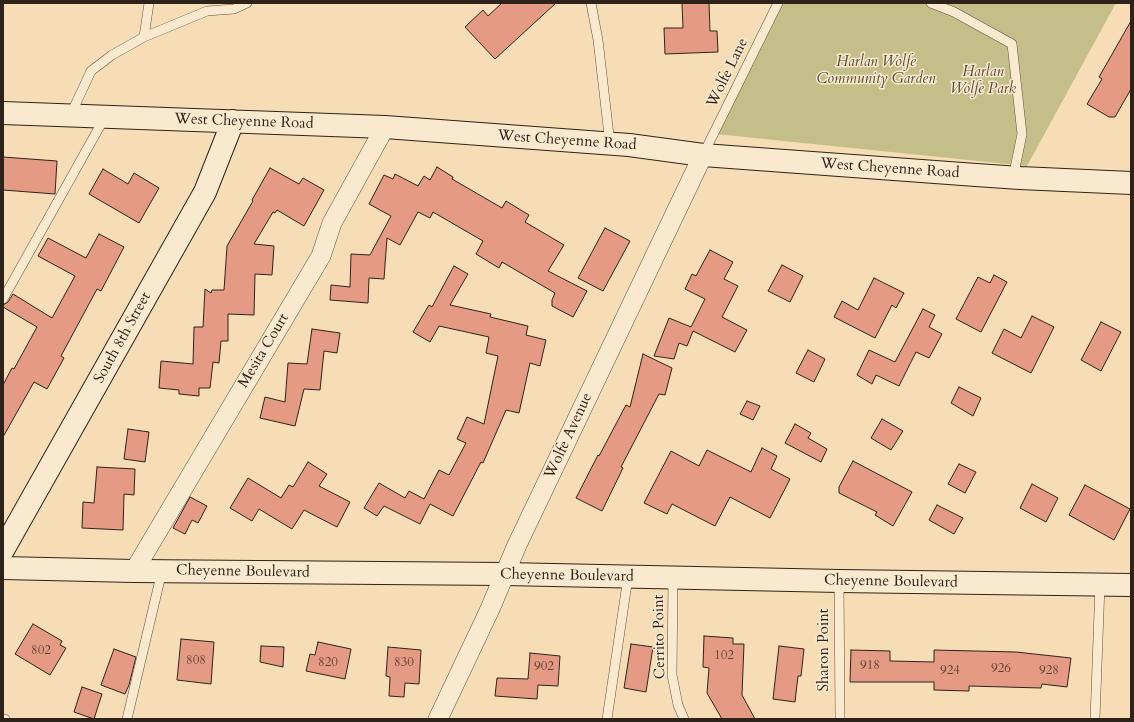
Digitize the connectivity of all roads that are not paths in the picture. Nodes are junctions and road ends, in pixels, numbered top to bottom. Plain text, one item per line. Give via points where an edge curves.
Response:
1 (149, 3) edge
2 (247, 3) edge
3 (591, 3) edge
4 (778, 3) edge
5 (930, 3) edge
6 (144, 37) junction
7 (3, 113) edge
8 (70, 116) junction
9 (105, 117) junction
10 (233, 121) junction
11 (385, 127) junction
12 (610, 144) junction
13 (703, 155) junction
14 (1013, 178) junction
15 (1131, 183) edge
16 (3, 299) edge
17 (3, 550) edge
18 (3, 568) edge
19 (134, 571) junction
20 (162, 571) junction
21 (505, 574) junction
22 (628, 577) junction
23 (673, 578) junction
24 (839, 581) junction
25 (1100, 585) junction
26 (1131, 585) edge
27 (127, 719) edge
28 (438, 719) edge
29 (607, 719) edge
30 (684, 719) edge
31 (840, 719) edge
32 (1095, 719) edge

1 - 6 lane
2 - 6 lane via 234,9 208,11
3 - 12 lane
4 - 13 lane, Wolfe Lane
5 - 14 lane via 954,12 1012,44 1022,134
6 - 8 lane via 112,55 91,71
7 - 8 main road, West Cheyenne Road
8 - 9 main road, West Cheyenne Road
9 - 10 main road, West Cheyenne Road
9 - 16 lane
10 - 11 main road, West Cheyenne Road
10 - 17 main road, South 8th Street via 206,192
11 - 12 main road, West Cheyenne Road
11 - 19 street, Mesita Court via 332,224 321,256
12 - 13 main road, West Cheyenne Road
13 - 14 main road, West Cheyenne Road
13 - 21 street, Wolfe Avenue
14 - 15 main road, West Cheyenne Road
18 - 19 main road, Cheyenne Boulevard
19 - 20 main road, Cheyenne Boulevard
20 - 21 main road, Cheyenne Boulevard
20 - 27 lane
21 - 22 main road, Cheyenne Boulevard
21 - 28 street, Wolfe Avenue
22 - 23 main road, Cheyenne Boulevard
22 - 29 lane
23 - 24 main road, Cheyenne Boulevard
23 - 30 lane, Cerrito Point via 672,675 678,705
24 - 25 main road, Cheyenne Boulevard
24 - 31 lane, Sharon Point
25 - 26 main road, Cheyenne Boulevard
25 - 32 lane

